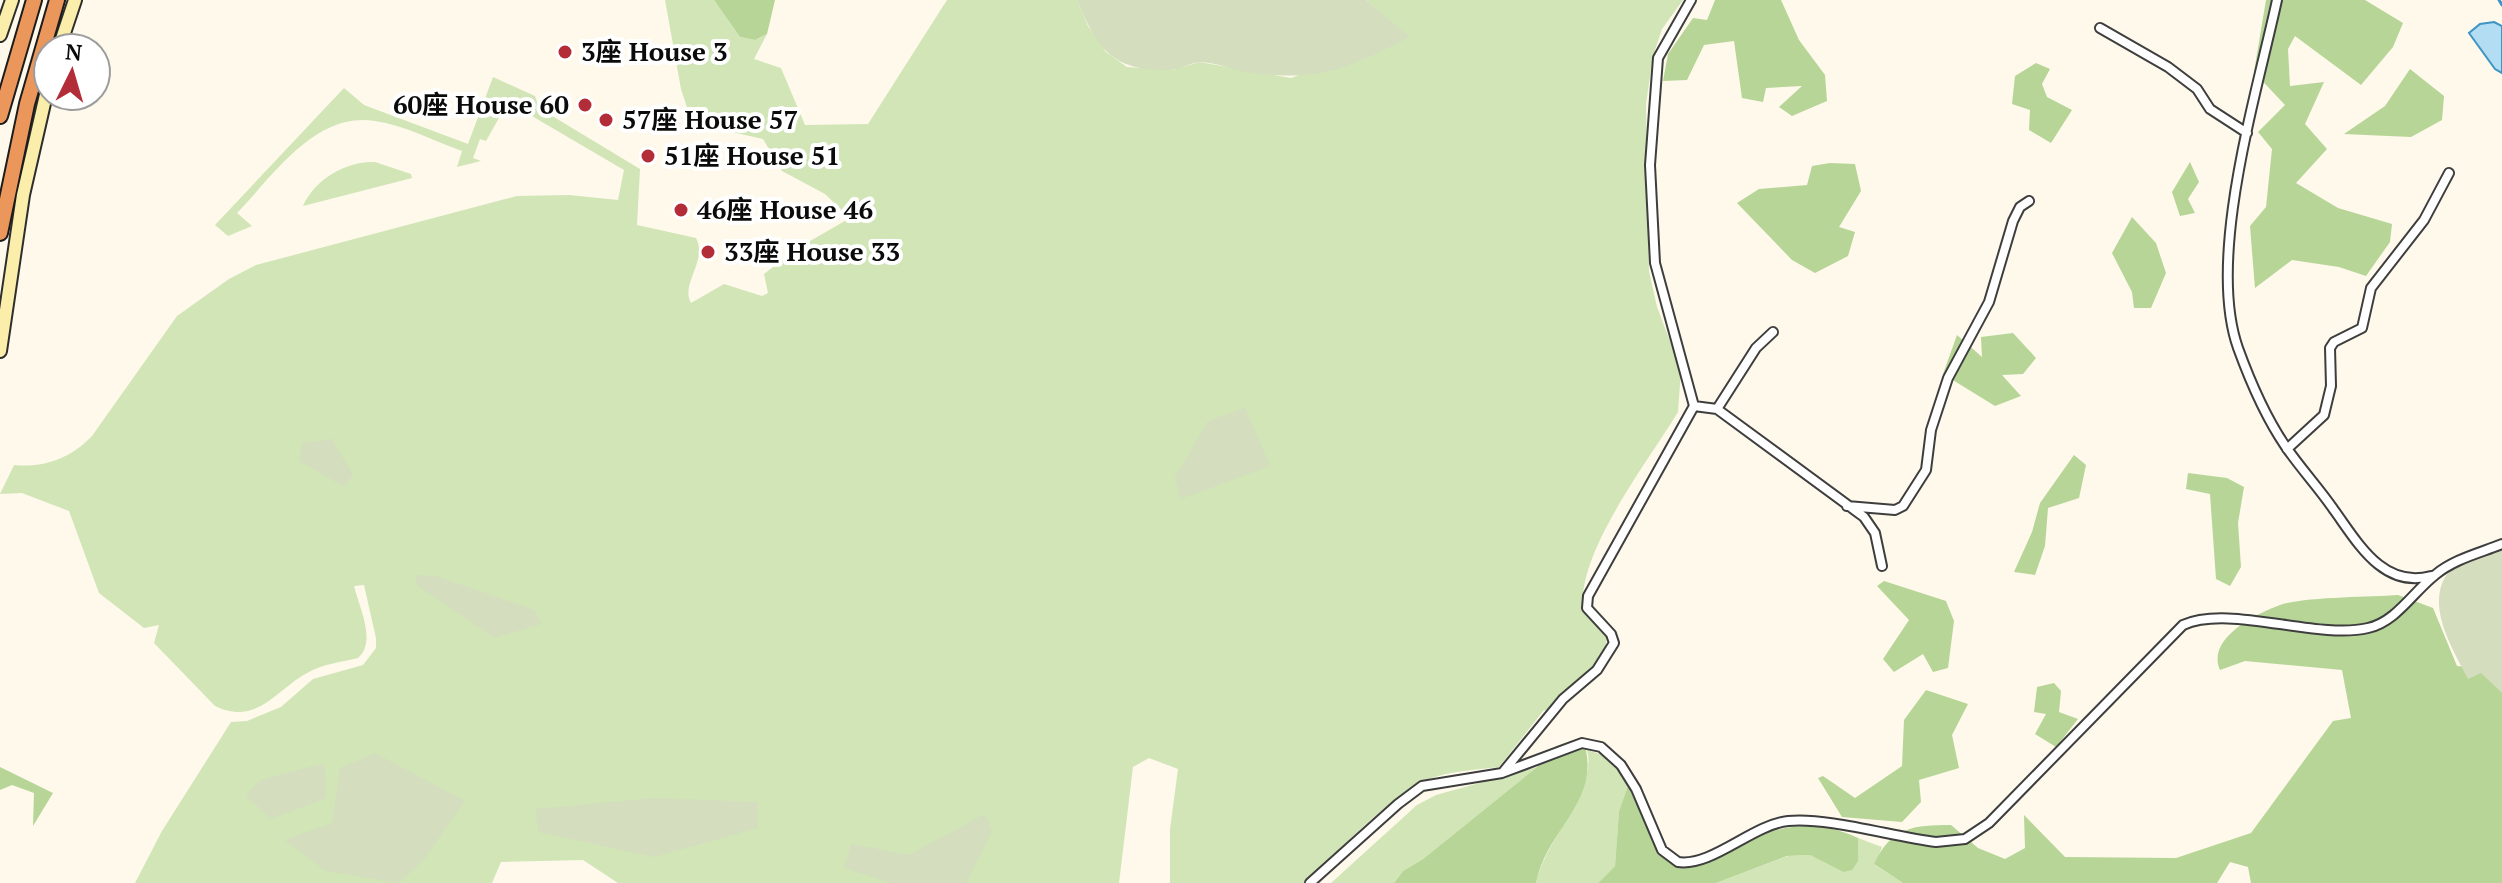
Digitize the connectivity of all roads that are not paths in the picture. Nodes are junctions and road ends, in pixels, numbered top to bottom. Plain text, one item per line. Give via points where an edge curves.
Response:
1 (12, 0) edge
2 (34, 0) edge
3 (57, 0) edge
4 (75, 0) edge
5 (1691, 0) edge
6 (2277, 0) edge
7 (2100, 28) dead end
8 (64, 32) edge
9 (0, 35) edge
10 (42, 112) edge
11 (0, 116) edge
12 (2247, 133) junction
13 (2449, 173) dead end
14 (2029, 201) dead end
15 (0, 233) edge
16 (1773, 332) dead end
17 (0, 351) edge
18 (1694, 406) junction
19 (1717, 409) junction
20 (2287, 449) junction
21 (1847, 506) junction
22 (2502, 544) edge
23 (1882, 566) dead end
24 (2433, 575) junction
25 (1502, 773) junction
26 (1310, 883) edge

1 - 9 street
2 - 11 highway
3 - 15 highway via 27,104
4 - 8 street
5 - 18 street via 1658,58 1650,165 1655,263
6 - 12 street
7 - 12 street via 2168,67 2197,89 2210,109
10 - 17 street
12 - 20 street via 2236,189 2231,303 2237,346
13 - 20 street via 2424,220 2371,288 2362,328 2330,348 2331,386 2324,415
14 - 21 street via 2013,221 1989,302 1948,378 1931,430 1926,470 1895,510
16 - 19 street via 1756,348
18 - 19 street
18 - 25 street via 1588,596 1587,608 1614,643 1597,670 1563,699
19 - 21 street
20 - 24 street via 2365,551 2395,577 2412,581
21 - 23 street via 1875,533
22 - 24 street
24 - 25 street via 2388,619 2363,629 2210,620 2183,625 1989,823 1956,842 1787,821 1682,863 1665,854 1631,779 1601,747 1571,744
25 - 26 street via 1422,786

